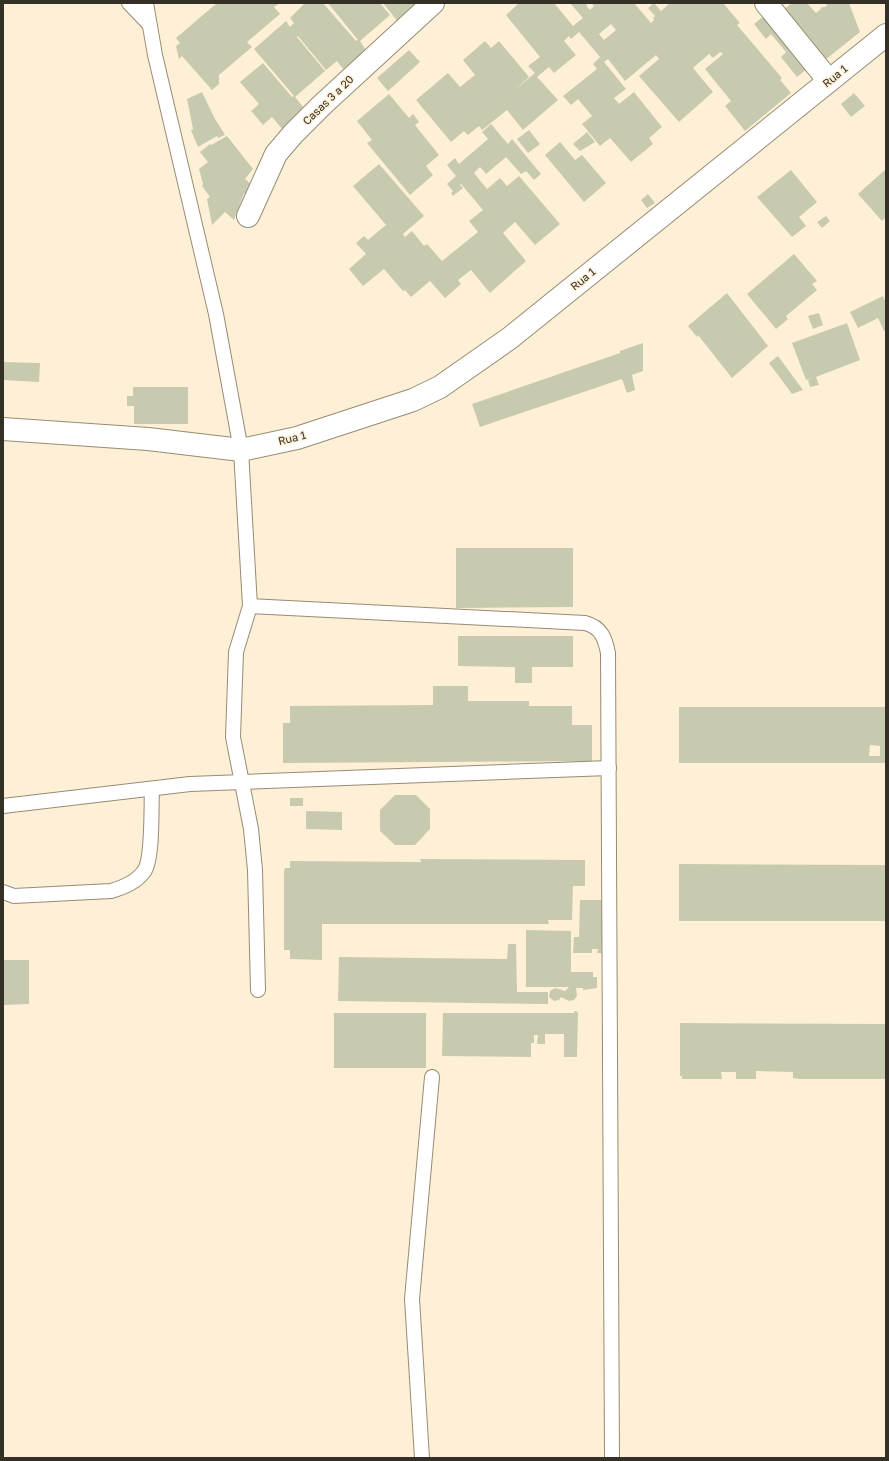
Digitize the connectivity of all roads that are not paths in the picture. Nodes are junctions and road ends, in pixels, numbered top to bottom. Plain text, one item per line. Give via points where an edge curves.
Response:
1 (129, 3) edge
2 (146, 3) edge
3 (433, 3) edge
4 (766, 3) edge
5 (149, 24) junction
6 (886, 35) edge
7 (829, 81) junction
8 (248, 216) dead end
9 (3, 429) edge
10 (241, 450) junction
11 (250, 606) junction
12 (609, 768) junction
13 (243, 782) junction
14 (152, 789) junction
15 (3, 806) edge
16 (3, 892) edge
17 (258, 990) dead end
18 (432, 1077) dead end
19 (422, 1458) edge
20 (612, 1458) edge

1 - 5 lane
2 - 5 lane
3 - 8 street, Casas 3 a 20 via 293,134 276,154
4 - 7 street
5 - 10 lane via 216,314
6 - 7 street, Rua 1
7 - 10 street, Rua 1 via 510,338 440,387 413,400 297,438
9 - 10 street, Rua 1 via 148,439
10 - 11 lane
11 - 12 lane via 592,625 605,638 608,653
11 - 13 lane via 236,652 233,699 233,737
12 - 13 lane
12 - 20 lane
13 - 14 lane via 190,784
13 - 17 lane via 255,870
14 - 15 lane
14 - 16 lane via 149,857 145,869 136,879 111,891 14,896
18 - 19 lane via 412,1299

